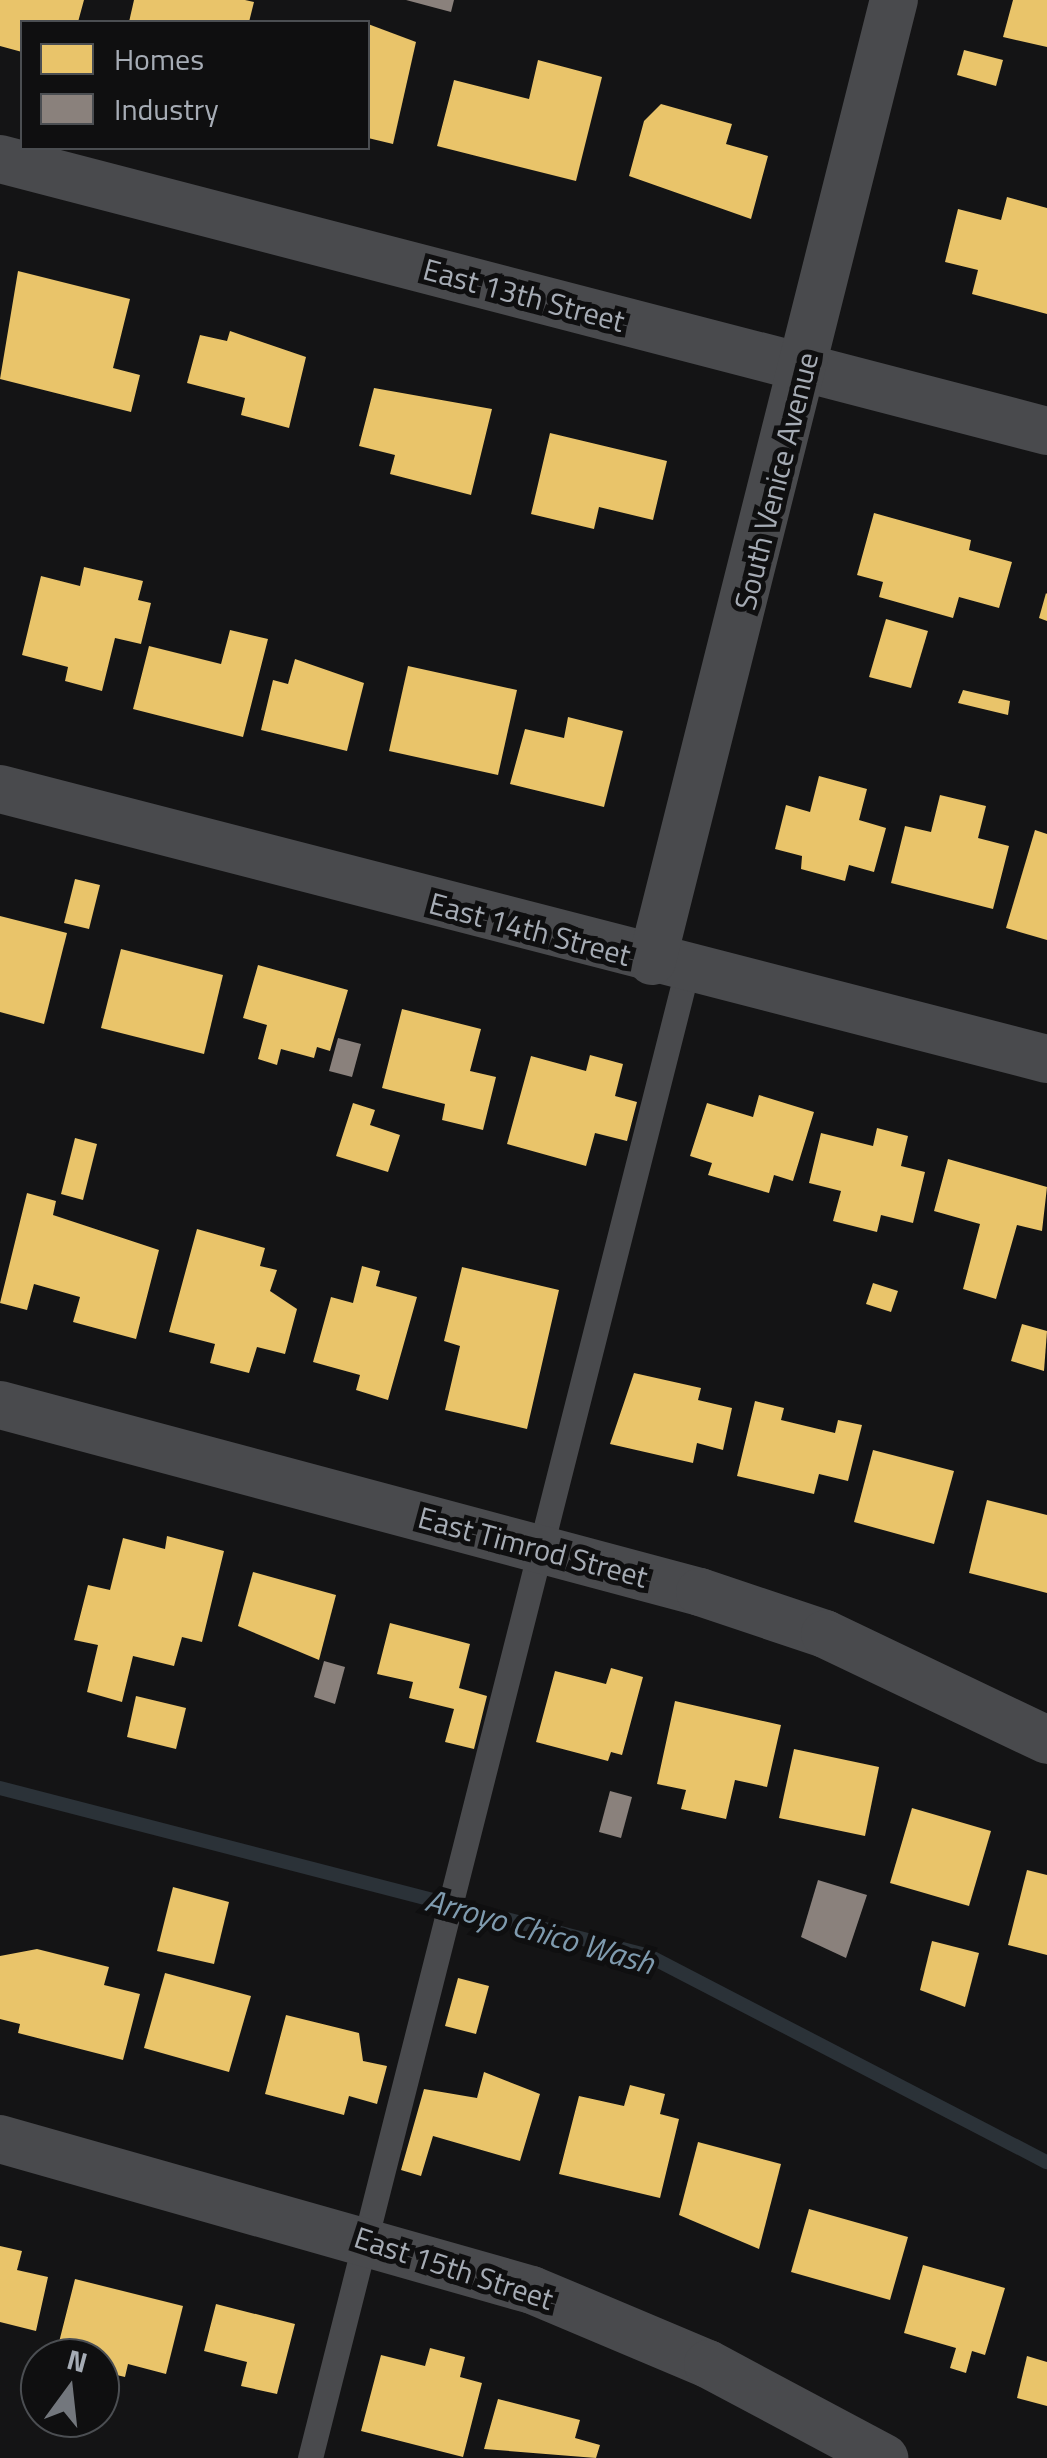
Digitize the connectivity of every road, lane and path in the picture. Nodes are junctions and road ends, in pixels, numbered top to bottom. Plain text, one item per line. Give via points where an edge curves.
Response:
1 (894, 0) edge
2 (0, 159) edge
3 (805, 368) junction
4 (1047, 431) edge
5 (8, 790) edge
6 (669, 965) junction
7 (1047, 1059) edge
8 (0, 1405) edge
9 (542, 1550) junction
10 (1047, 1740) edge
11 (0, 2139) edge
12 (367, 2240) junction
13 (310, 2458) edge
14 (884, 2458) edge

1 - 3 street, South Venice Avenue
2 - 3 street, East 13th Street
3 - 4 street, East 13th Street
3 - 6 street, South Venice Avenue
5 - 6 street, East 14th Street
6 - 7 street, East 14th Street
6 - 9 lane
8 - 9 street, East Timrod Street
9 - 10 street, East Timrod Street via 824,1634
9 - 12 lane
11 - 12 street, East 15th Street
12 - 13 lane
12 - 14 street, East 15th Street via 532,2290 708,2364

